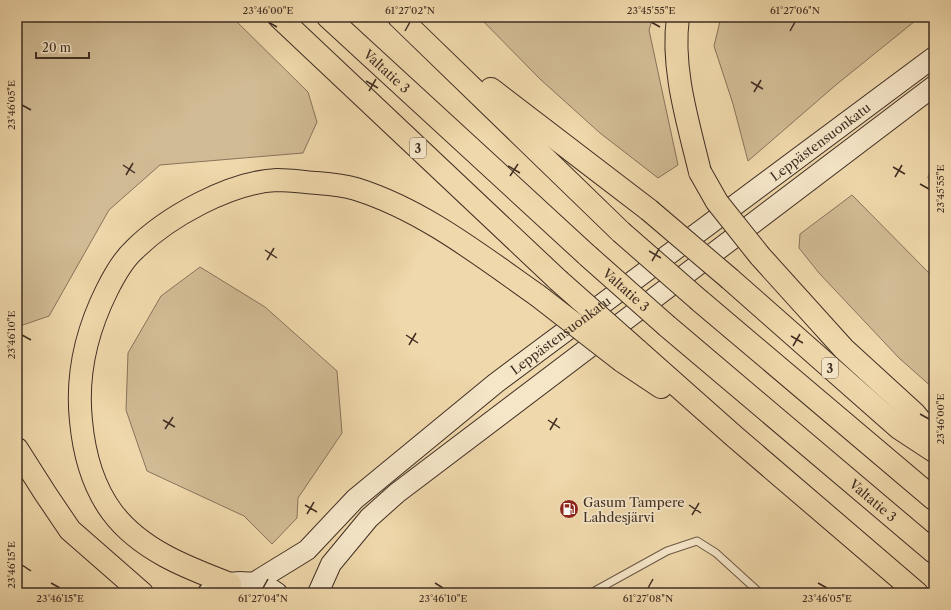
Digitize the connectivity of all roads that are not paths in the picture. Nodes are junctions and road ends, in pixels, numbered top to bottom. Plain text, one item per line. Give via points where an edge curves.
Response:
1 (279, 17) edge
2 (328, 17) edge
3 (678, 17) edge
4 (404, 21) edge
5 (934, 57) edge
6 (934, 86) edge
7 (630, 355) junction
8 (934, 437) edge
9 (17, 449) edge
10 (934, 451) edge
11 (934, 499) edge
12 (934, 552) edge
13 (255, 582) junction
14 (230, 584) junction
15 (142, 593) edge
16 (208, 593) edge
17 (277, 593) edge
18 (318, 593) edge
19 (591, 593) edge
20 (760, 593) edge
21 (917, 593) edge

1 - 7 highway, 3, bridge via 558,280
2 - 12 highway, Valtatie 3, bridge via 667,326
3 - 8 highway, bridge via 677,58 685,113 700,172 717,202 760,256 844,349 914,413
4 - 10 highway, 3, bridge via 649,210 899,428
4 - 11 highway, bridge via 621,232
5 - 13 main road, Leppästensuonkatu via 496,383 355,499 307,550
6 - 18 main road, Leppästensuonkatu via 397,493 369,518 331,564
7 - 14 highway, bridge via 423,218 355,189 331,184 276,180 214,196 191,208 133,251 115,274 90,328 82,356 80,412 89,466 100,493 112,512 127,528 164,555 188,568
7 - 21 highway, 3 via 734,437
9 - 15 highway via 70,530
13 - 14 main road
13 - 17 main road
14 - 16 main road
19 - 20 lane via 667,551 697,541 716,553

